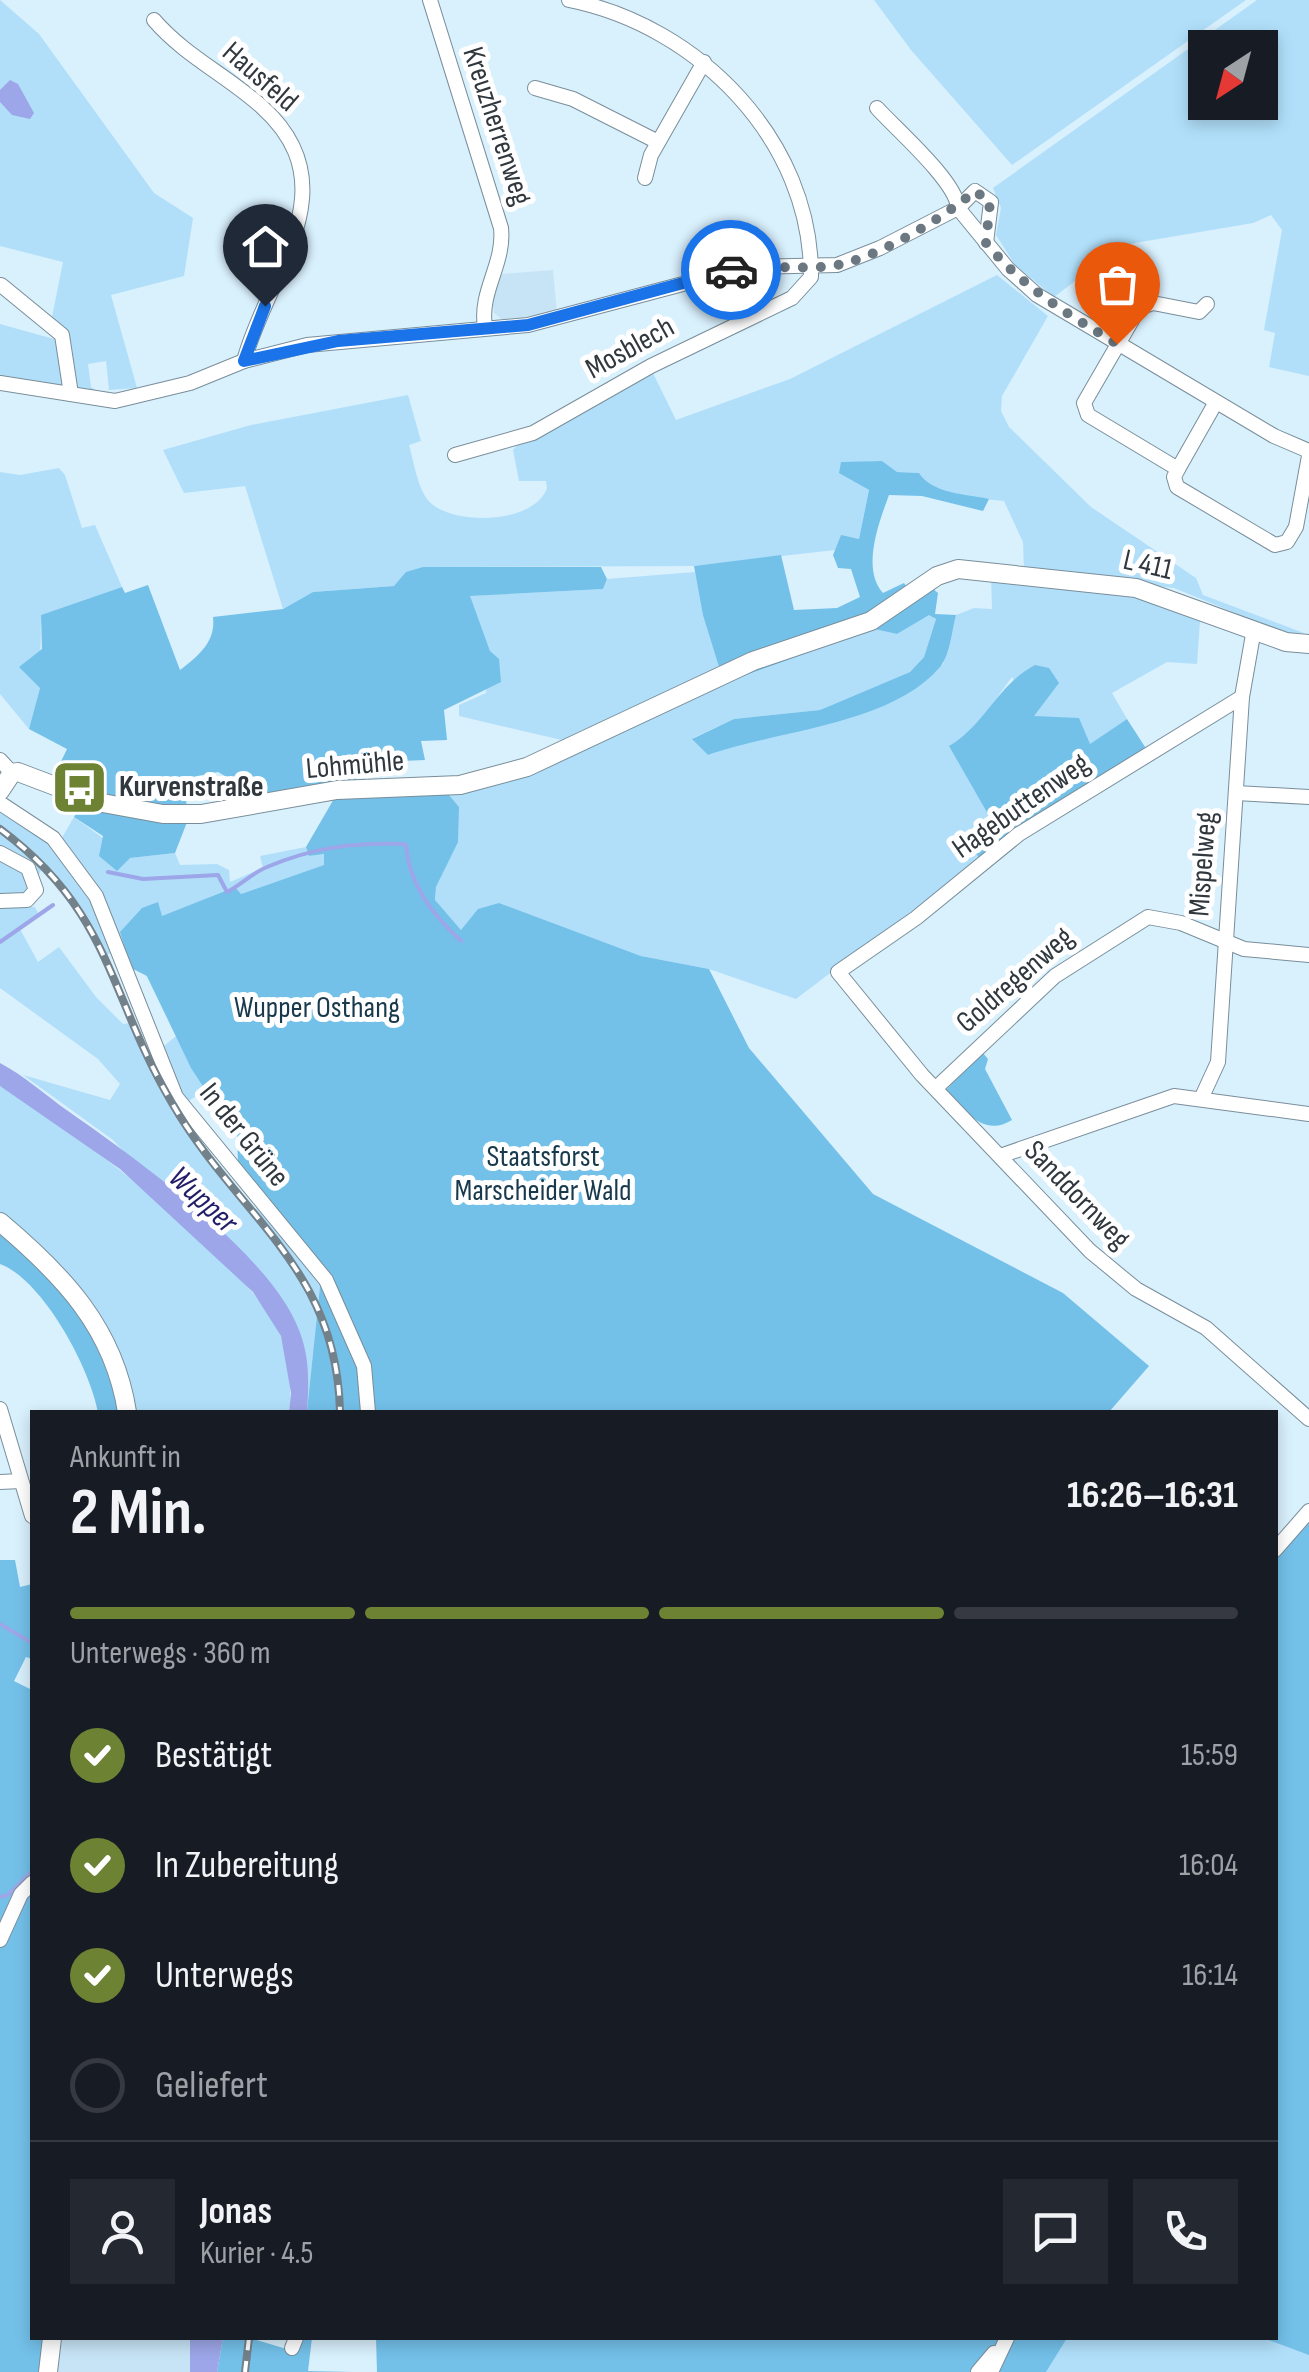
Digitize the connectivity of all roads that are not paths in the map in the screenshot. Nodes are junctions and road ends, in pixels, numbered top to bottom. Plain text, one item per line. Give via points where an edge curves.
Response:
1 (430, 0) edge
2 (568, 0) edge
3 (154, 20) dead end
4 (704, 62) junction
5 (535, 88) dead end
6 (877, 108) dead end
7 (658, 142) junction
8 (646, 178) dead end
9 (958, 208) junction
10 (986, 243) junction
11 (811, 266) junction
12 (1, 286) edge
13 (1207, 304) dead end
14 (486, 327) junction
15 (1117, 344) junction
16 (244, 361) junction
17 (0, 383) edge
18 (71, 394) junction
19 (1216, 402) junction
20 (1309, 454) edge
21 (455, 455) dead end
22 (1178, 469) junction
23 (1254, 630) junction
24 (1309, 644) edge
25 (1242, 696) junction
26 (6, 766) edge
27 (460, 785) joint
28 (0, 791) edge
29 (1236, 793) junction
30 (1309, 797) edge
31 (0, 803) edge
32 (0, 853) edge
33 (0, 901) edge
34 (1225, 941) junction
35 (1309, 955) edge
36 (838, 972) joint
37 (936, 1088) junction
38 (1200, 1099) junction
39 (1309, 1114) edge
40 (1000, 1156) junction
41 (0, 1222) edge
42 (0, 1409) edge
43 (126, 1410) edge
44 (368, 1410) edge
45 (1309, 1419) edge
46 (21, 1480) junction
47 (0, 1482) edge
48 (30, 1509) edge
49 (1309, 1511) edge
50 (1278, 1547) edge
51 (30, 1885) edge
52 (0, 1940) edge
53 (52, 2340) edge
54 (1006, 2340) edge
55 (1000, 2353) junction
56 (48, 2372) edge
57 (978, 2372) edge
58 (991, 2372) edge

1 - 14 street, Kreuzherrenweg via 501,228 501,256 484,305
2 - 4 street via 644,28
3 - 16 street, Hausfeld via 172,42 264,108 298,164 300,224
4 - 7 street
4 - 11 street via 750,107 775,144 797,200
5 - 7 street via 573,99
6 - 9 street via 946,183
7 - 8 street
9 - 10 street
9 - 10 street via 975,191 990,202
9 - 11 street via 854,260
10 - 15 street via 1037,295
11 - 14 street via 746,267 566,317
11 - 21 street, Mosblech via 807,285 792,298 533,433
12 - 18 street via 62,335
13 - 15 street via 1199,312 1144,305
14 - 16 street via 307,345
15 - 19 street
15 - 22 street via 1084,403 1088,416
16 - 18 street via 190,384 115,401
17 - 18 street
19 - 20 street
19 - 22 street
20 - 22 street via 1296,527 1287,542 1275,546 1176,488
23 - 24 main road, L 411
23 - 25 street, Mispelweg
23 - 27 main road, L 411 / L 411 via 1136,588 958,569 870,621 753,661 527,767
25 - 29 street, Mispelweg
25 - 36 street, Hagebuttenweg via 1019,834
26 - 27 main road, Lohmühle / L 411 via 137,811 201,814 336,790
26 - 28 main road, L 411
29 - 30 street
29 - 34 street, Mispelweg
31 - 44 street, In der Grüne via 46,832 88,883 176,1097 326,1280 364,1366
32 - 33 street via 28,868 36,890 27,900
34 - 35 street, Goldregenweg via 1244,950
34 - 37 street, Goldregenweg via 1148,917 1056,976
34 - 38 street, Mispelweg via 1218,1062
36 - 37 street, Sanddornweg
37 - 40 street, Sanddornweg
38 - 39 street
38 - 40 street via 1153,1101
40 - 45 street, Sanddornweg via 1112,1272 1206,1328
41 - 43 main road via 55,1270 88,1311 112,1352
42 - 46 street
46 - 47 street
46 - 48 street
49 - 50 street
51 - 52 street
53 - 56 main road
54 - 55 street
55 - 57 street
55 - 58 street

